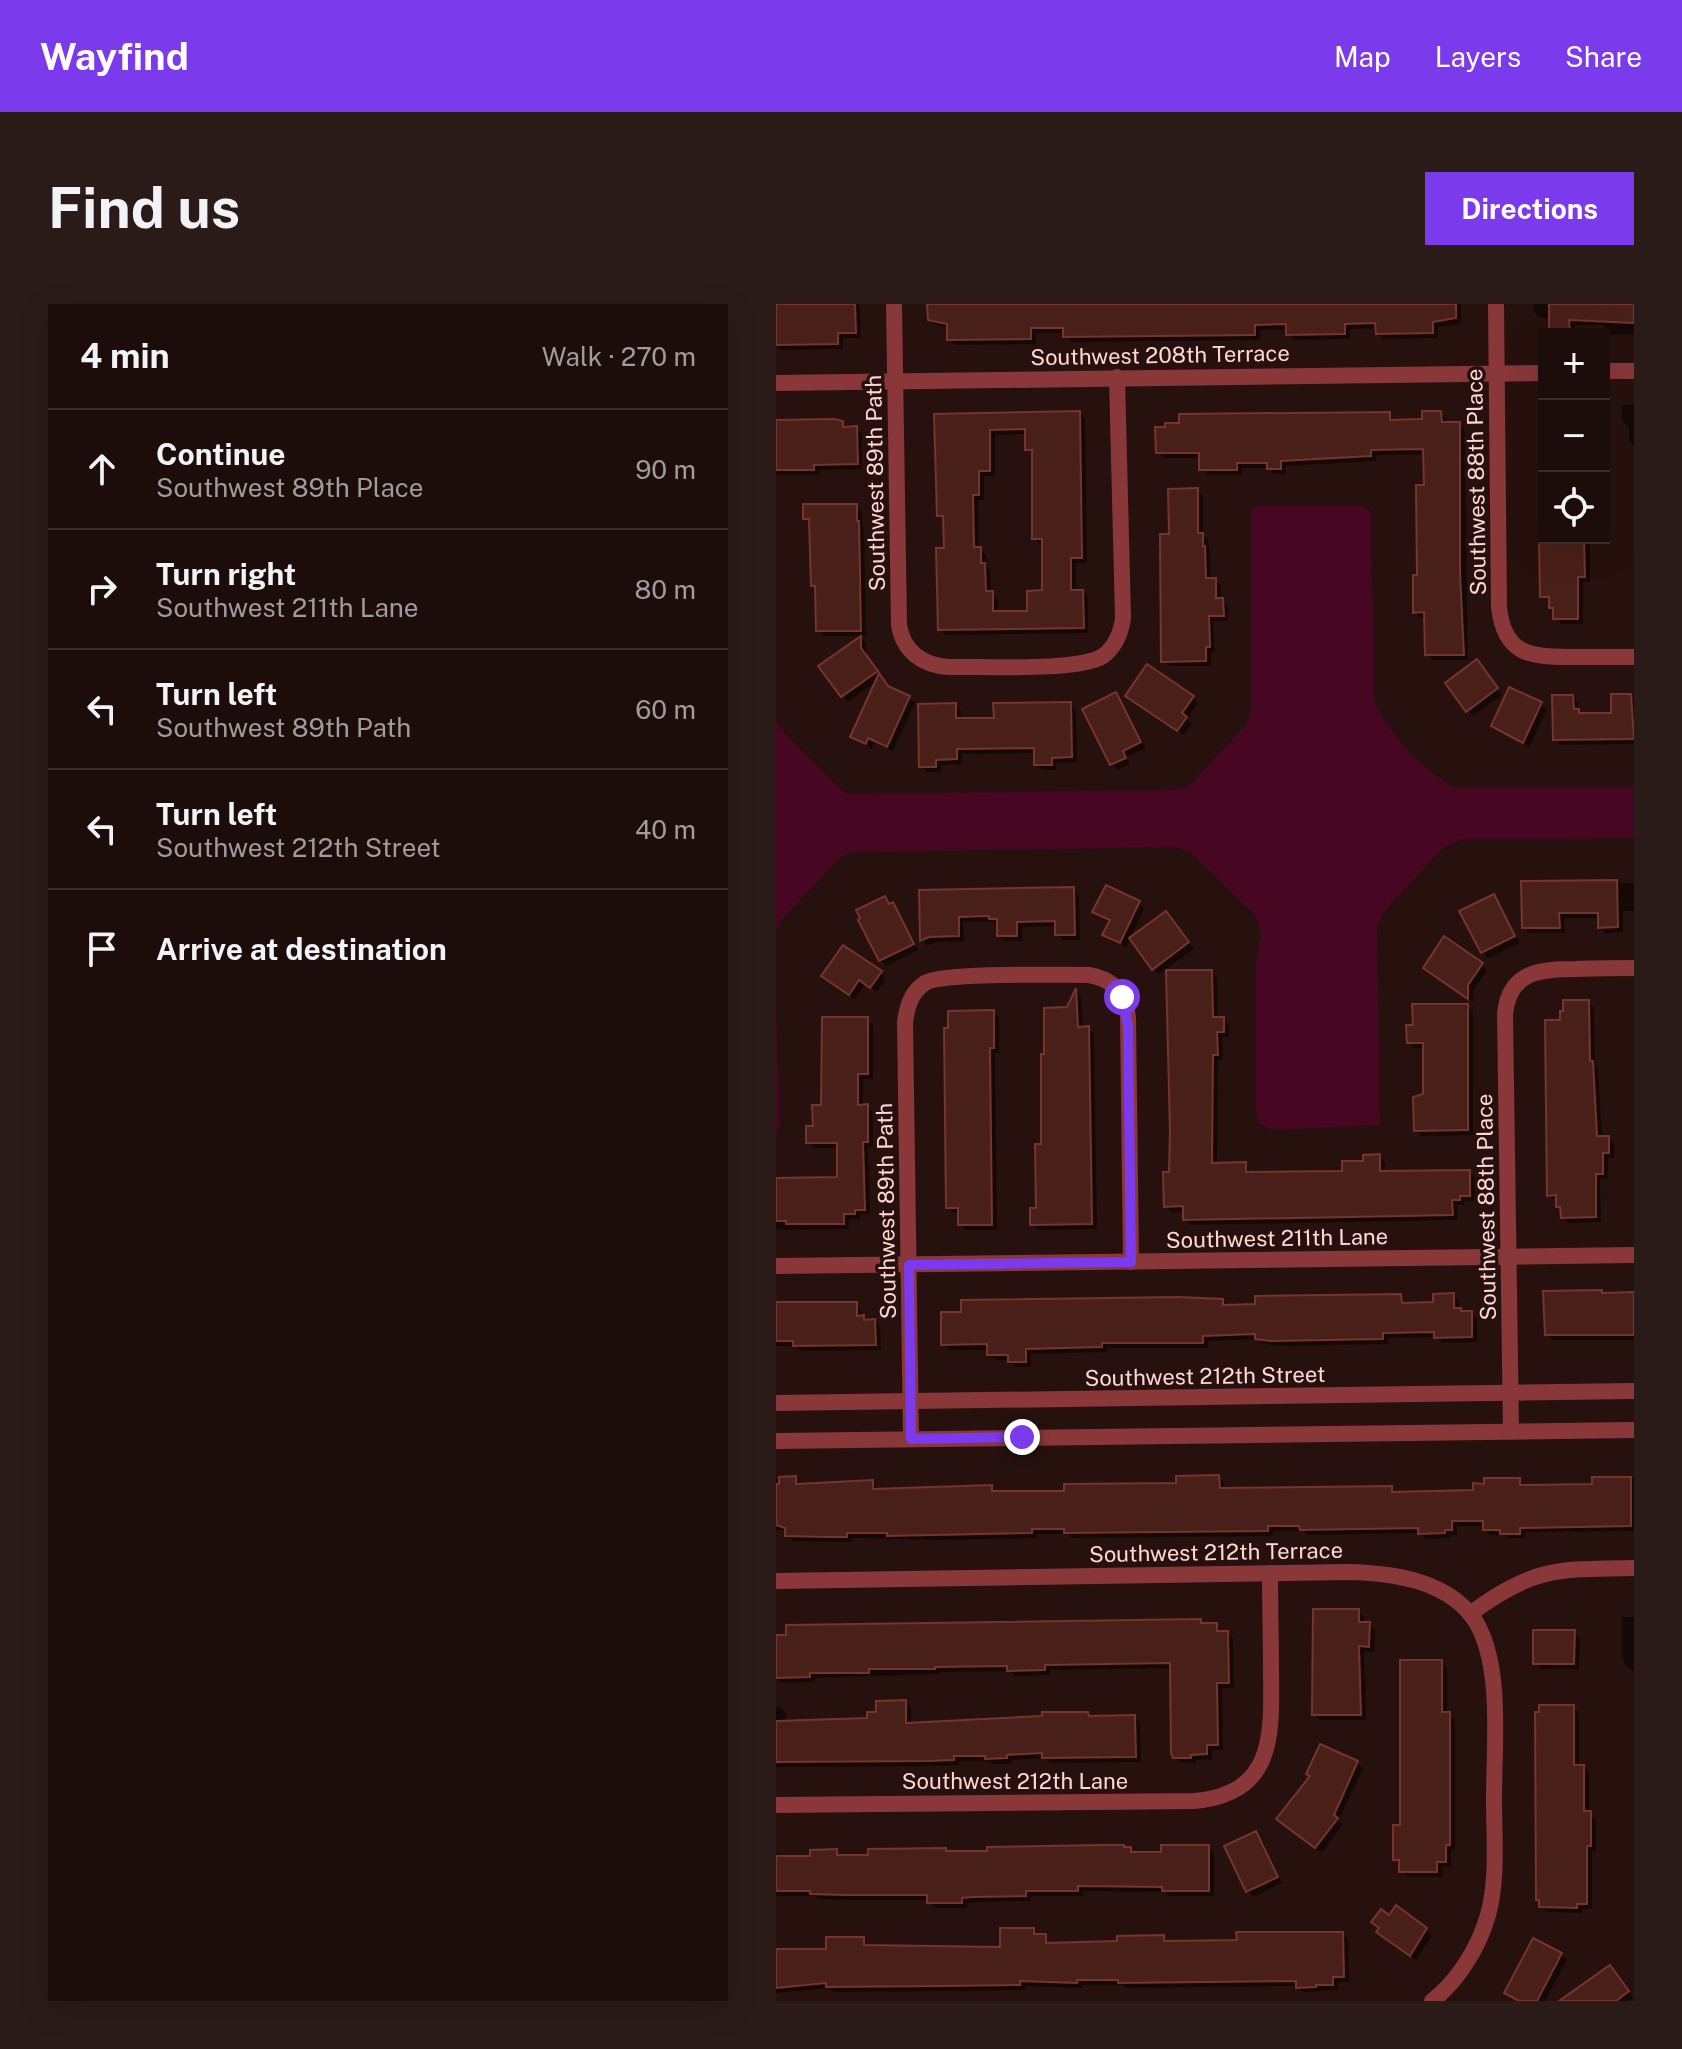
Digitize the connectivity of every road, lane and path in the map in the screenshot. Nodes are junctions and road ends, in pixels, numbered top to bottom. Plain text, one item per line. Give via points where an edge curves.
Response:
1 (894, 304) edge
2 (1496, 304) edge
3 (1610, 371) edge
4 (1634, 371) edge
5 (1497, 373) junction
6 (1538, 373) edge
7 (1117, 377) junction
8 (896, 381) junction
9 (776, 383) edge
10 (1634, 657) edge
11 (1634, 968) edge
12 (1634, 1255) edge
13 (1509, 1257) junction
14 (1131, 1262) junction
15 (909, 1265) junction
16 (776, 1266) edge
17 (1634, 1391) edge
18 (1511, 1393) junction
19 (910, 1401) junction
20 (776, 1403) edge
21 (1634, 1430) edge
22 (1511, 1431) junction
23 (911, 1439) junction
24 (776, 1441) edge
25 (1634, 1568) edge
26 (1270, 1573) junction
27 (776, 1581) edge
28 (1470, 1614) junction
29 (776, 1805) edge
30 (1443, 1998) edge

1 - 8 street, Southwest 89th Path
2 - 5 street, Southwest 88th Place
3 - 4 street
5 - 6 street, Southwest 208th Terrace
5 - 7 street, Southwest 208th Terrace
5 - 10 street, Southwest 88th Place via 1499,607 1507,637 1522,651 1544,657
7 - 8 street, Southwest 208th Terrace
7 - 8 street, Southwest 89th Path via 1123,618 1118,637 1092,661 948,667 917,657 902,637
8 - 9 street, Southwest 208th Terrace
11 - 13 street, Southwest 88th Place via 1542,970 1529,974 1510,993 1505,1014
12 - 13 street, Southwest 211th Lane
13 - 14 street, Southwest 211th Lane
13 - 18 street, Southwest 88th Place
14 - 15 street, Southwest 211th Lane
14 - 15 street, Southwest 89th Path via 1128,1017 1119,991 1089,975 944,977 921,986 912,998 905,1022
15 - 16 street, Southwest 211th Lane
15 - 19 street, Southwest 89th Path
17 - 18 street, Southwest 212th Street
18 - 19 street, Southwest 212th Street
18 - 22 street, Southwest 88th Place
19 - 20 street, Southwest 212th Street
19 - 23 street, Southwest 89th Path
21 - 22 street
22 - 23 street
23 - 24 street
25 - 28 street via 1542,1573 1509,1587
26 - 27 street, Southwest 212th Terrace
26 - 28 street, Southwest 212th Terrace via 1400,1576 1440,1592
26 - 29 street, Southwest 212th Lane via 1271,1725 1263,1760 1249,1781 1222,1797
28 - 30 street via 1485,1643 1494,1691 1493,1885 1480,1937

